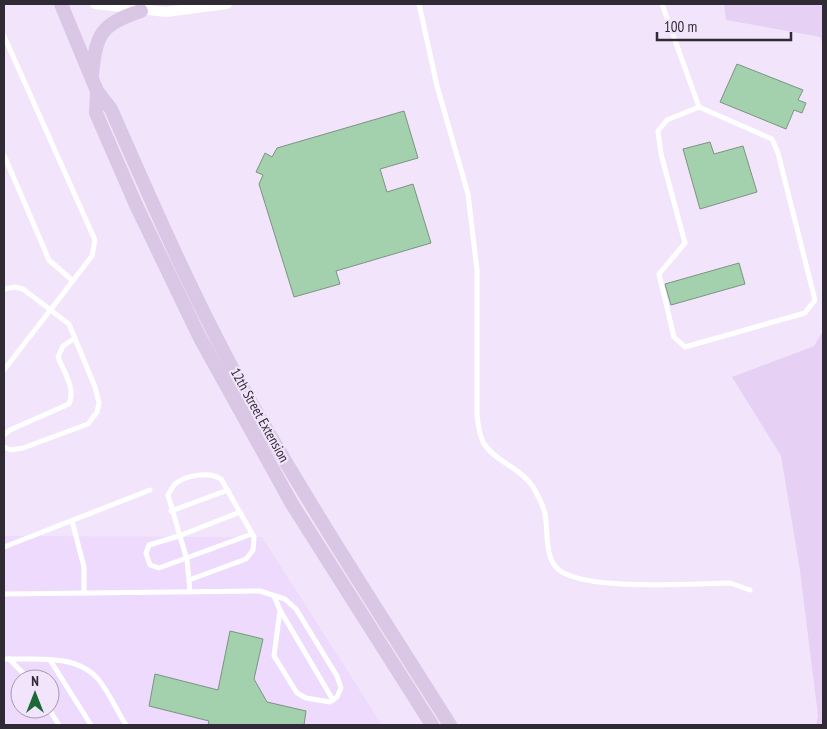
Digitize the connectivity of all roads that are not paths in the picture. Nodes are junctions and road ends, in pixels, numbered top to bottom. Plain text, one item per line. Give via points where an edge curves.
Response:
1 (61, 4) edge
2 (95, 4) edge
3 (228, 4) edge
4 (419, 4) edge
5 (662, 4) edge
6 (141, 11) junction
7 (4, 36) edge
8 (94, 85) junction
9 (699, 107) junction
10 (4, 155) edge
11 (72, 281) junction
12 (4, 289) edge
13 (51, 308) junction
14 (75, 338) junction
15 (4, 370) edge
16 (4, 435) edge
17 (5, 448) edge
18 (150, 490) dead end
19 (228, 490) junction
20 (171, 511) junction
21 (240, 512) junction
22 (72, 521) junction
23 (252, 534) junction
24 (179, 536) junction
25 (4, 547) edge
26 (187, 560) junction
27 (189, 580) junction
28 (750, 590) dead end
29 (190, 592) junction
30 (84, 593) junction
31 (4, 594) edge
32 (274, 596) junction
33 (280, 610) junction
34 (6, 659) edge
35 (50, 660) junction
36 (18, 669) edge
37 (333, 700) junction
38 (91, 725) edge
39 (126, 725) edge
40 (432, 725) edge
41 (450, 725) edge

1 - 8 main road, 12th Street Extension
2 - 6 street
3 - 6 street via 166,12
4 - 28 lane via 437,86 468,194 477,270 477,415 485,445 532,485 545,514 547,540 555,566 565,575 606,584 730,583
5 - 9 lane
6 - 8 main road via 122,17 106,28 95,46
7 - 11 lane via 95,240 92,256
8 - 40 main road, 12th Street Extension via 96,113 136,206 199,336 292,504
8 - 41 main road, 12th Street Extension via 111,109 169,240 256,411
9 - 9 lane via 772,139 815,300 805,313 685,347 674,338 659,274 685,243 658,131 667,120
10 - 11 lane via 49,260
11 - 13 lane
12 - 13 lane via 24,289
13 - 14 lane via 69,324
13 - 15 lane
14 - 16 lane via 63,346 58,357 72,391 69,404
14 - 17 lane via 99,403 94,418 88,424 23,448
18 - 22 lane
19 - 20 lane
19 - 20 lane via 221,478 213,473 201,474 175,484 168,495
19 - 21 lane
20 - 24 lane
21 - 23 lane
21 - 24 lane
22 - 25 lane
22 - 30 lane via 82,550
23 - 26 lane
23 - 27 lane via 253,550 246,559
24 - 26 lane
24 - 26 lane via 149,545 146,553 150,565 159,568
26 - 27 lane
27 - 29 lane
29 - 30 lane
29 - 32 lane via 260,591
30 - 31 lane
32 - 33 lane
32 - 37 lane via 285,599 296,609 337,676 341,688
33 - 37 lane
33 - 37 lane via 274,656 297,693 306,698
34 - 35 lane
34 - 36 lane
35 - 38 lane
35 - 39 lane via 74,663 87,670 98,680

